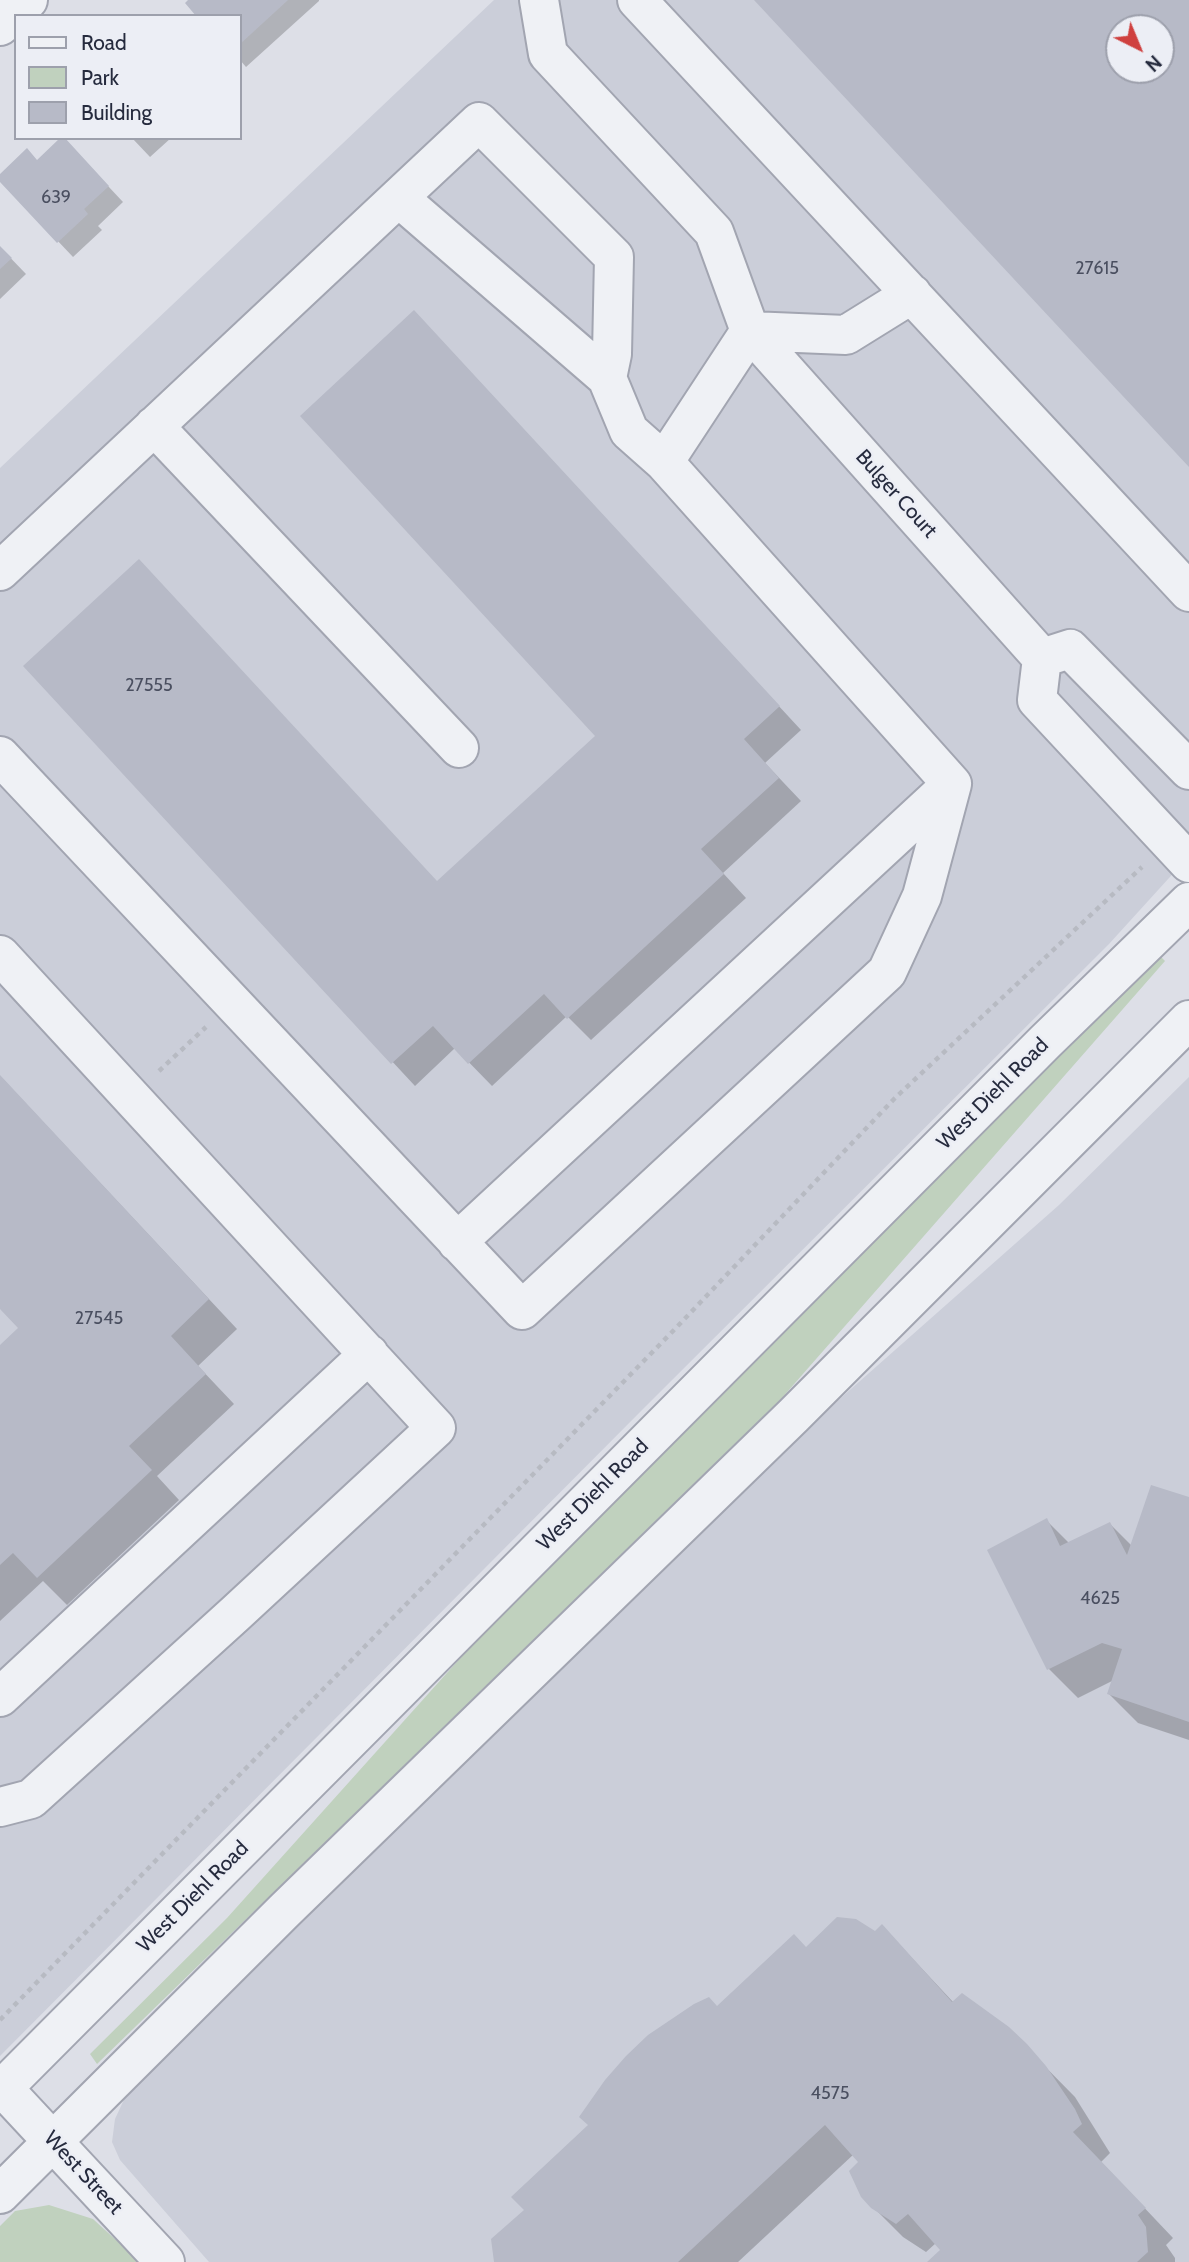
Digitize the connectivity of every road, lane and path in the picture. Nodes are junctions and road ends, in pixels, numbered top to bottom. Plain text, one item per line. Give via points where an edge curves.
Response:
1 (28, 0) edge
2 (539, 0) edge
3 (637, 0) edge
4 (0, 26) edge
5 (399, 198) junction
6 (912, 294) junction
7 (750, 331) junction
8 (607, 378) junction
9 (154, 426) junction
10 (664, 462) junction
11 (0, 571) edge
12 (1189, 592) edge
13 (1042, 658) junction
14 (459, 748) dead end
15 (0, 756) edge
16 (1189, 770) edge
17 (952, 784) junction
18 (1189, 863) edge
19 (1113, 894) dead end
20 (1189, 902) edge
21 (0, 955) edge
22 (1189, 1020) edge
23 (193, 1039) dead end
24 (166, 1064) dead end
25 (457, 1242) junction
26 (369, 1354) junction
27 (0, 1696) edge
28 (0, 1807) edge
29 (0, 2020) edge
30 (1, 2088) edge
31 (53, 2141) junction
32 (0, 2194) edge
33 (165, 2262) edge

1 - 4 street
2 - 7 street via 548,54 714,232
3 - 6 street
5 - 8 street
5 - 8 street via 479,122 614,257 612,354
5 - 9 street
6 - 7 street via 846,335
6 - 12 street
7 - 10 street
7 - 13 street, Bulger Court
8 - 10 street via 629,431
9 - 11 street
9 - 14 street
10 - 17 street
13 - 16 street via 1070,649
13 - 18 street via 1037,700
15 - 25 street
17 - 25 street
17 - 25 street via 922,896 887,972 522,1310
19 - 29 path via 895,1098
20 - 30 street, West Diehl Road
21 - 26 street
22 - 31 street via 793,1416
23 - 24 path
26 - 27 street
26 - 28 street via 436,1428 31,1799
30 - 31 street, West Street
31 - 32 street
31 - 33 street, West Street

